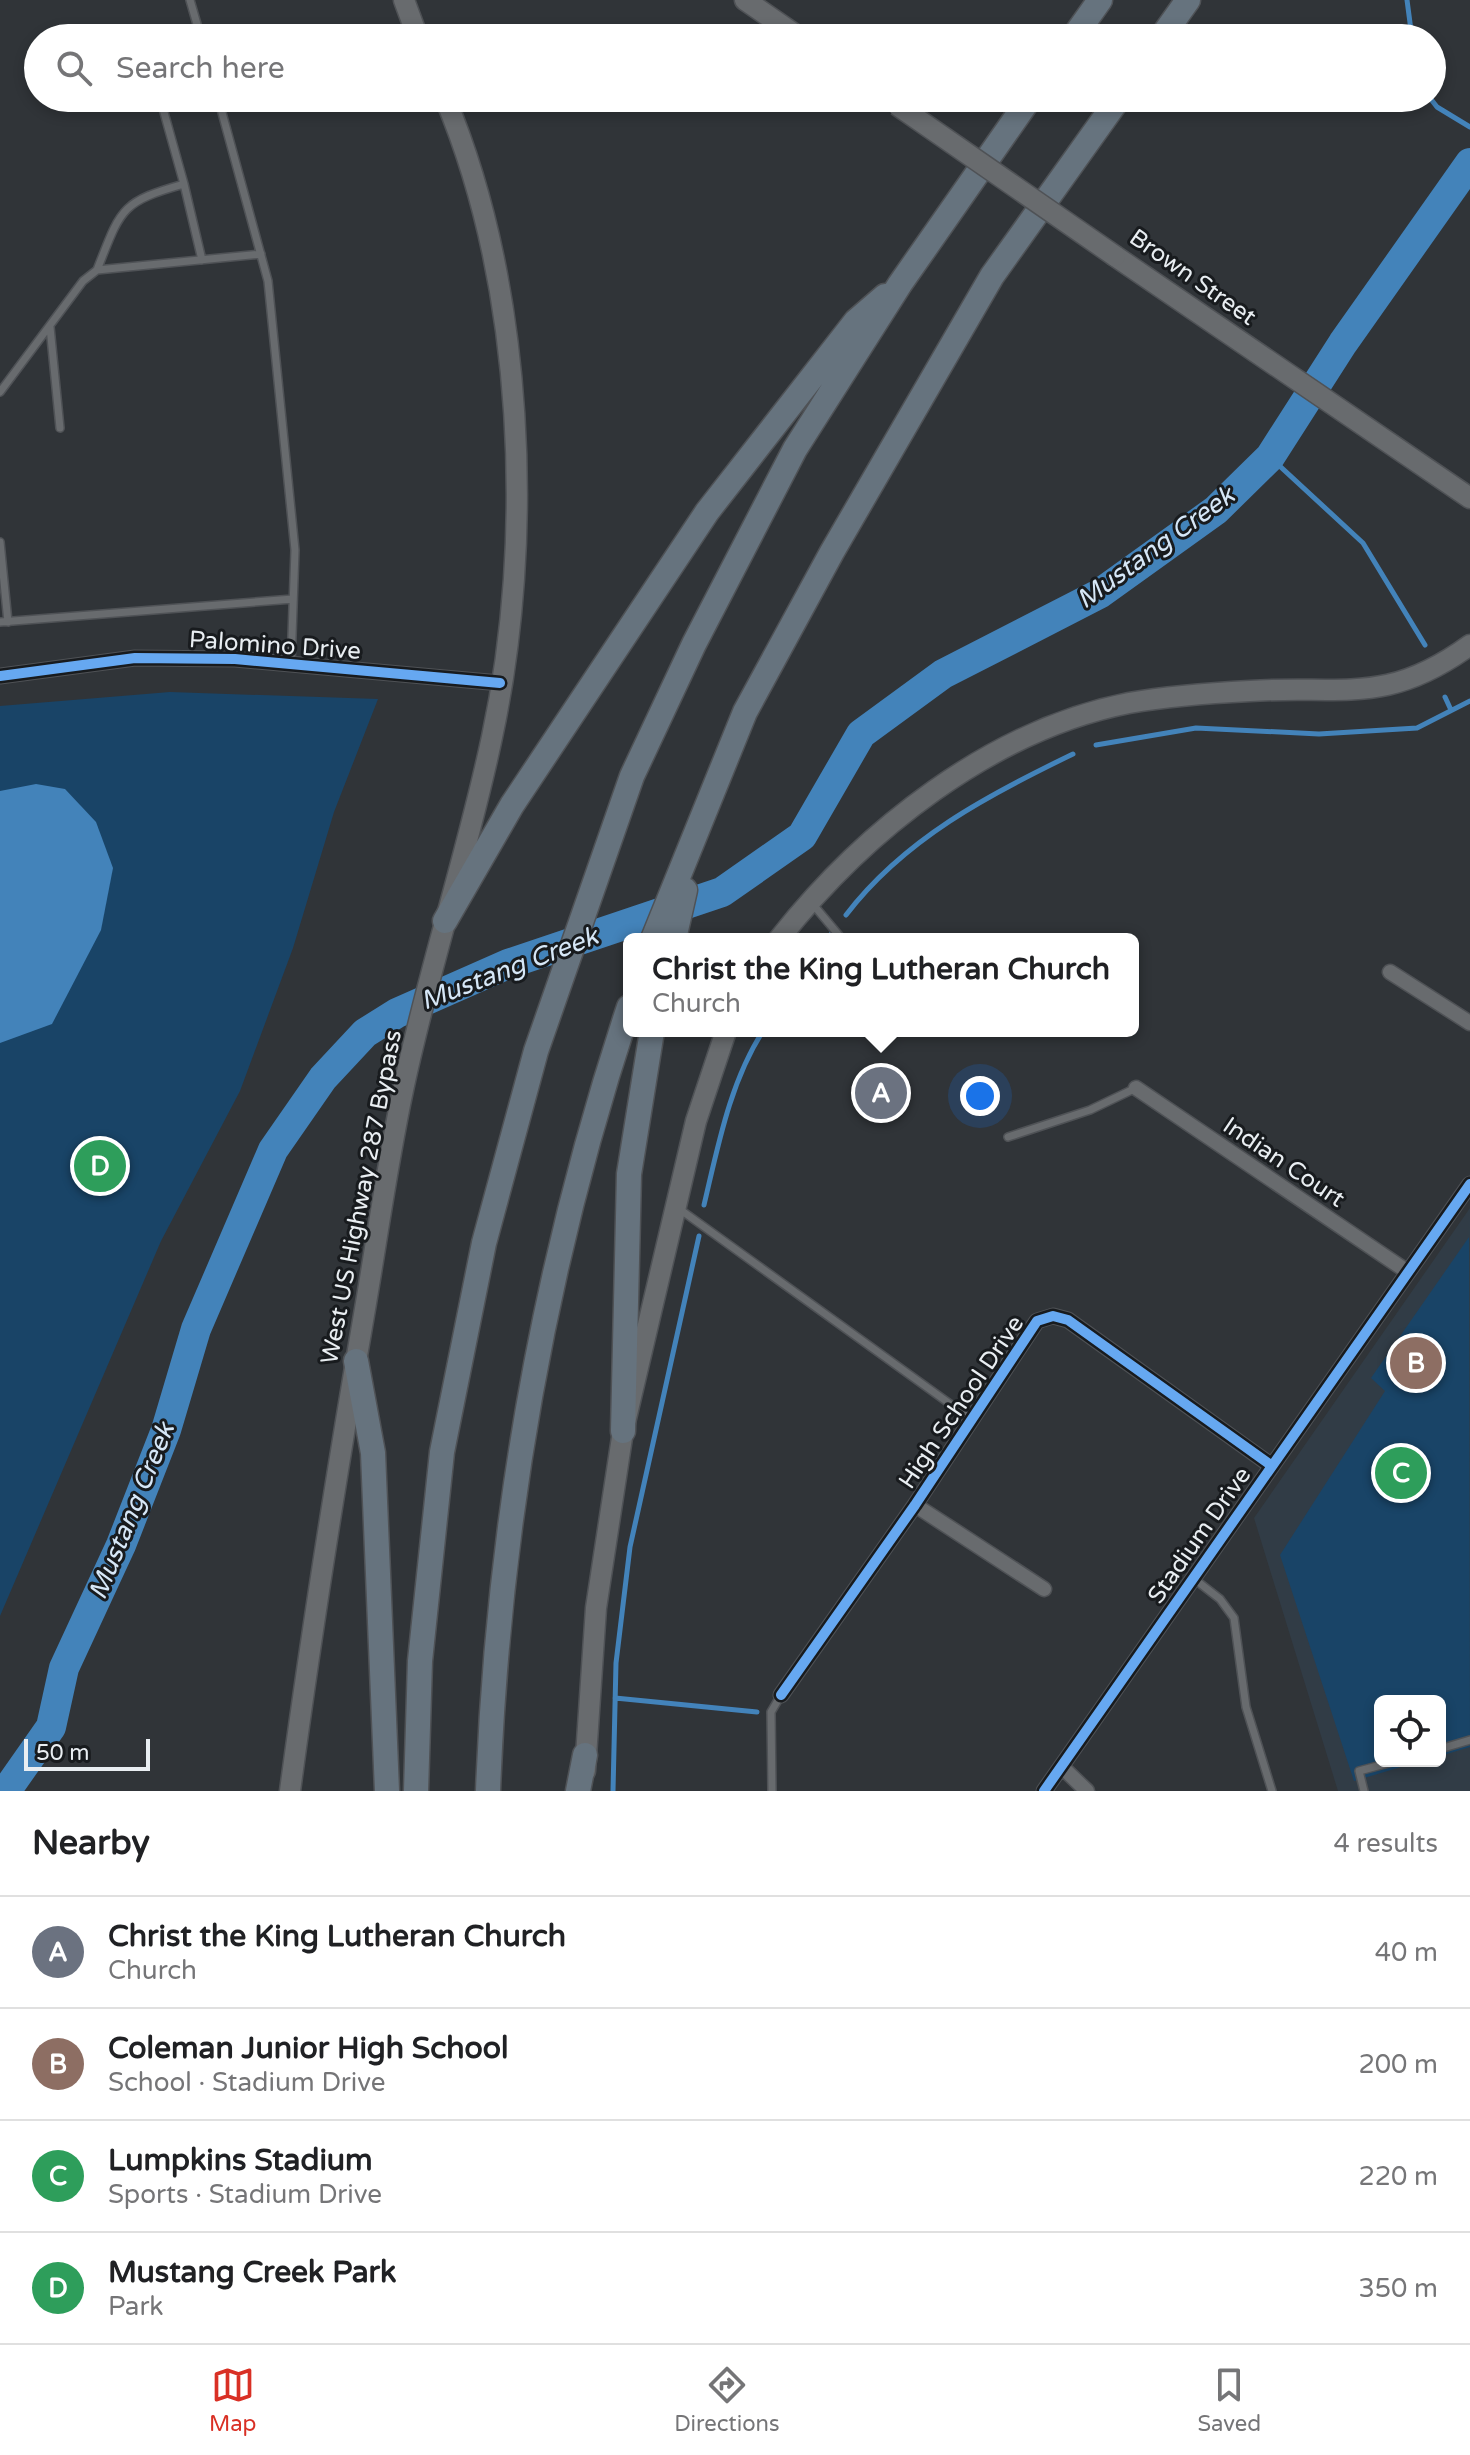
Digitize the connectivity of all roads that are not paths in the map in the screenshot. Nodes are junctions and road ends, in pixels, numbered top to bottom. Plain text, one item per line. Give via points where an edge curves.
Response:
1 (190, 0) edge
2 (404, 0) edge
3 (745, 0) edge
4 (1100, 0) edge
5 (1188, 0) edge
6 (197, 24) edge
7 (413, 24) edge
8 (780, 24) edge
9 (1083, 24) edge
10 (1171, 24) edge
11 (164, 112) edge
12 (222, 112) edge
13 (450, 112) edge
14 (906, 112) edge
15 (1020, 112) edge
16 (1109, 112) edge
17 (184, 184) junction
18 (261, 254) junction
19 (202, 260) junction
20 (97, 270) junction
21 (900, 284) junction
22 (50, 327) junction
23 (0, 392) edge
24 (60, 428) dead end
25 (1470, 498) edge
26 (0, 542) edge
27 (293, 599) junction
28 (4, 622) edge
29 (1470, 645) edge
30 (291, 664) junction
31 (0, 676) edge
32 (500, 683) junction
33 (699, 829) junction
34 (809, 900) junction
35 (443, 930) junction
36 (656, 933) edge
37 (675, 933) edge
38 (784, 933) edge
39 (837, 933) edge
40 (1390, 972) dead end
41 (1470, 1023) edge
42 (623, 1026) edge
43 (651, 1037) edge
44 (724, 1037) edge
45 (1136, 1088) joint
46 (1008, 1137) dead end
47 (1470, 1184) edge
48 (676, 1207) junction
49 (1408, 1272) junction
50 (356, 1361) junction
51 (971, 1419) junction
52 (623, 1431) junction
53 (1272, 1466) junction
54 (915, 1505) junction
55 (1193, 1578) junction
56 (1044, 1589) dead end
57 (781, 1695) joint
58 (1470, 1740) edge
59 (1446, 1747) edge
60 (585, 1755) junction
61 (1062, 1767) junction
62 (1374, 1767) edge
63 (290, 1791) edge
64 (387, 1791) edge
65 (416, 1791) edge
66 (488, 1791) edge
67 (578, 1791) edge
68 (585, 1791) edge
69 (772, 1791) edge
70 (1044, 1791) edge
71 (1087, 1791) edge
72 (1272, 1791) edge
73 (1364, 1791) edge

1 - 6 lane
2 - 7 main road
3 - 8 main road
4 - 9 highway
5 - 10 highway
11 - 17 lane
12 - 18 lane
13 - 32 main road, West US Highway 287 Bypass via 486,223 514,424 513,593
14 - 25 main road, Brown Street, bridge
15 - 21 highway
16 - 33 highway via 992,276 832,552 745,712
17 - 19 lane
17 - 20 lane via 138,197 117,221
18 - 19 lane
18 - 27 lane via 295,550
19 - 20 lane
20 - 22 lane
21 - 35 highway via 856,321 707,512 512,805
21 - 65 highway via 795,449 632,776 536,1051 484,1243 442,1452 420,1661
22 - 23 lane
22 - 24 lane
26 - 28 lane
27 - 28 lane
27 - 30 lane
29 - 34 main road via 1399,684 1364,691 1254,690 1178,697 1127,704 1071,721 957,775 864,843
30 - 31 street, Palomino Drive via 135,658
30 - 32 street, Palomino Drive
32 - 35 main road, West US Highway 287 Bypass via 493,734
33 - 36 highway
33 - 37 highway
34 - 38 main road
34 - 39 lane
35 - 50 main road, West US Highway 287 Bypass via 403,1090
40 - 41 street
42 - 66 highway via 596,1108 535,1360 493,1664
43 - 52 highway via 629,1174
44 - 48 main road via 696,1121
45 - 46 lane via 1090,1110
45 - 49 street, Indian Court
47 - 49 street, Stadium Drive
48 - 51 lane
48 - 52 main road
49 - 53 street, Stadium Drive
50 - 63 main road, West US Highway 287 Bypass
50 - 64 highway via 373,1453
51 - 53 street, High School Drive via 1032,1326 1053,1316 1068,1320
51 - 54 street, High School Drive
52 - 60 main road via 596,1608
53 - 55 street, Stadium Drive
54 - 56 street
54 - 57 street, High School Drive
55 - 61 street, Stadium Drive
55 - 72 lane via 1234,1618 1246,1707
57 - 69 lane via 771,1712
58 - 59 lane
60 - 67 highway
60 - 68 main road
61 - 70 street, Stadium Drive
61 - 71 street
62 - 73 lane via 1359,1771

